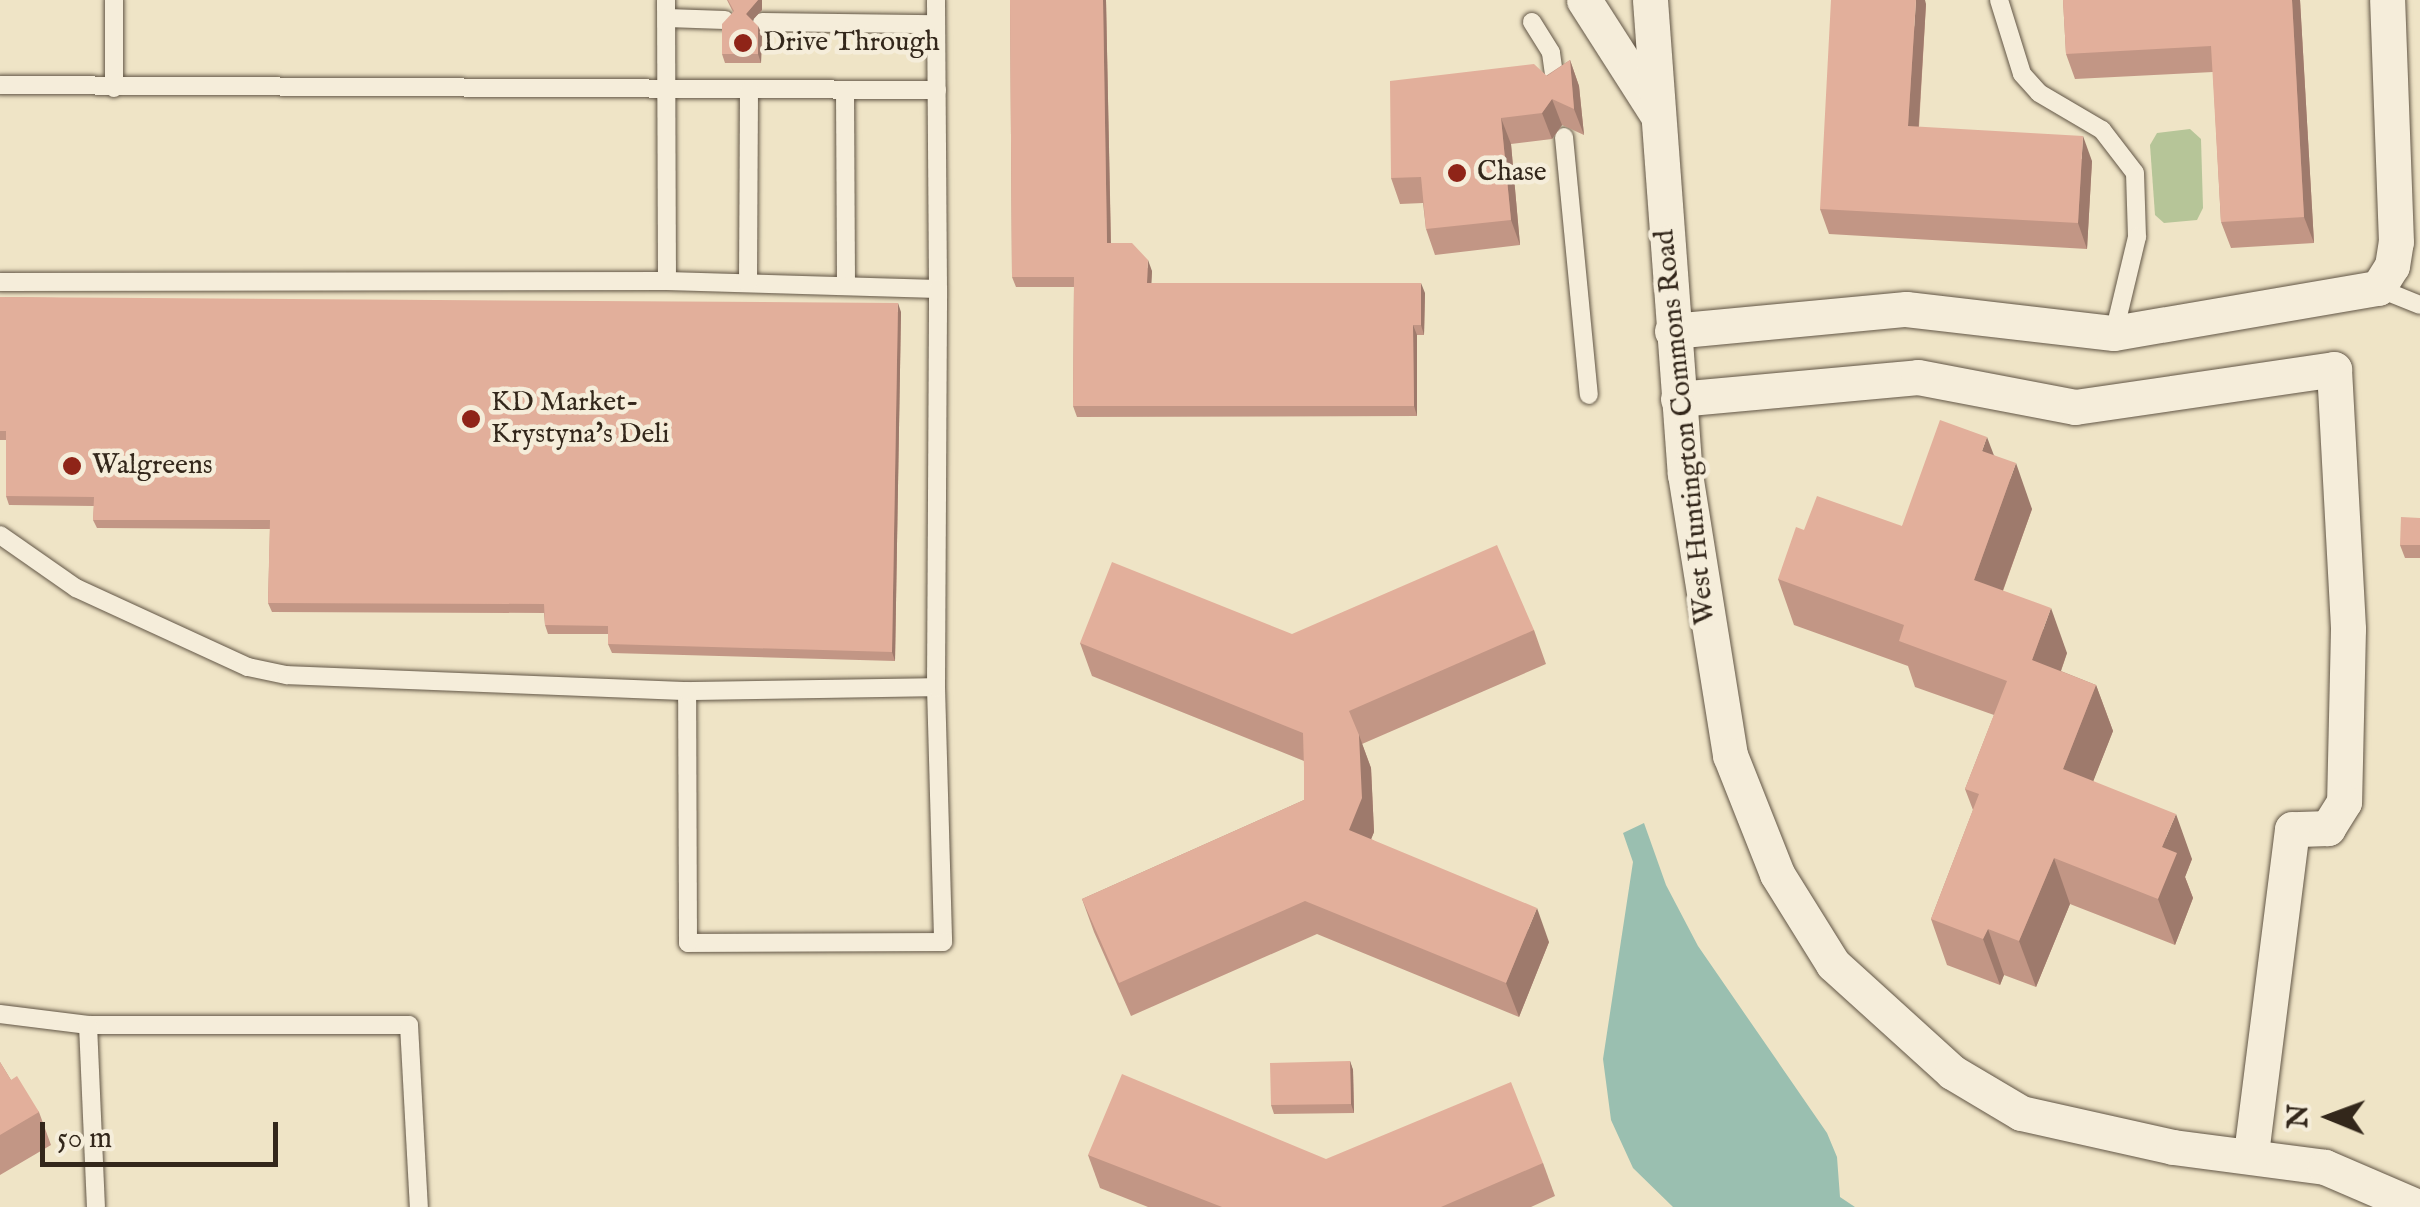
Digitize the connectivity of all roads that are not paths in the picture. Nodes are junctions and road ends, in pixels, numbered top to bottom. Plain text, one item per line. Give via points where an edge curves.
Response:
1 (114, 0) edge
2 (936, 0) edge
3 (1584, 0) edge
4 (1650, 0) edge
5 (1998, 0) edge
6 (2387, 0) edge
7 (667, 9) edge
8 (726, 20) edge
9 (762, 22) dead end
10 (1532, 22) dead end
11 (936, 24) junction
12 (0, 85) edge
13 (114, 88) junction
14 (1556, 89) edge
15 (937, 90) junction
16 (668, 91) junction
17 (750, 91) junction
18 (846, 91) junction
19 (1655, 112) junction
20 (1564, 137) dead end
21 (667, 281) junction
22 (0, 282) edge
23 (748, 284) junction
24 (846, 286) junction
25 (2378, 288) junction
26 (938, 289) junction
27 (2420, 305) edge
28 (1672, 331) junction
29 (2114, 333) junction
30 (1589, 395) dead end
31 (1678, 399) junction
32 (0, 534) edge
33 (936, 687) junction
34 (688, 691) junction
35 (0, 1014) edge
36 (88, 1025) junction
37 (2251, 1155) junction
38 (96, 1207) edge
39 (419, 1207) edge
40 (2418, 1207) edge

1 - 13 lane
2 - 11 lane
3 - 19 street, West Huntington Commons Road
4 - 19 street, West Huntington Commons Road
5 - 29 lane via 2022,74 2039,93 2102,130 2136,174 2138,237
6 - 25 street via 2396,242
7 - 8 lane
7 - 16 lane
9 - 11 lane
10 - 14 lane via 1550,53
11 - 15 lane
12 - 13 lane
13 - 16 lane
15 - 18 lane
15 - 26 lane
16 - 17 lane
16 - 21 lane
17 - 18 lane
17 - 23 lane
18 - 24 lane
19 - 28 street, West Huntington Commons Road
20 - 30 lane
21 - 22 lane
21 - 23 lane
23 - 24 lane
24 - 26 lane
25 - 27 lane
25 - 29 street
26 - 33 lane
28 - 29 street via 1906,309
28 - 31 street, West Huntington Commons Road
31 - 37 street, West Huntington Commons Road via 1704,614 1730,755 1777,874 1842,976 1952,1072 2022,1113 2156,1144
31 - 37 street via 1918,377 2075,407 2334,369 2348,629 2344,802 2328,828 2292,829
32 - 34 lane via 76,588 248,667 322,677
33 - 34 lane
33 - 34 lane via 943,942 688,943
35 - 36 lane
36 - 38 lane
36 - 39 lane via 409,1025
37 - 40 street, West Huntington Commons Road via 2326,1167

